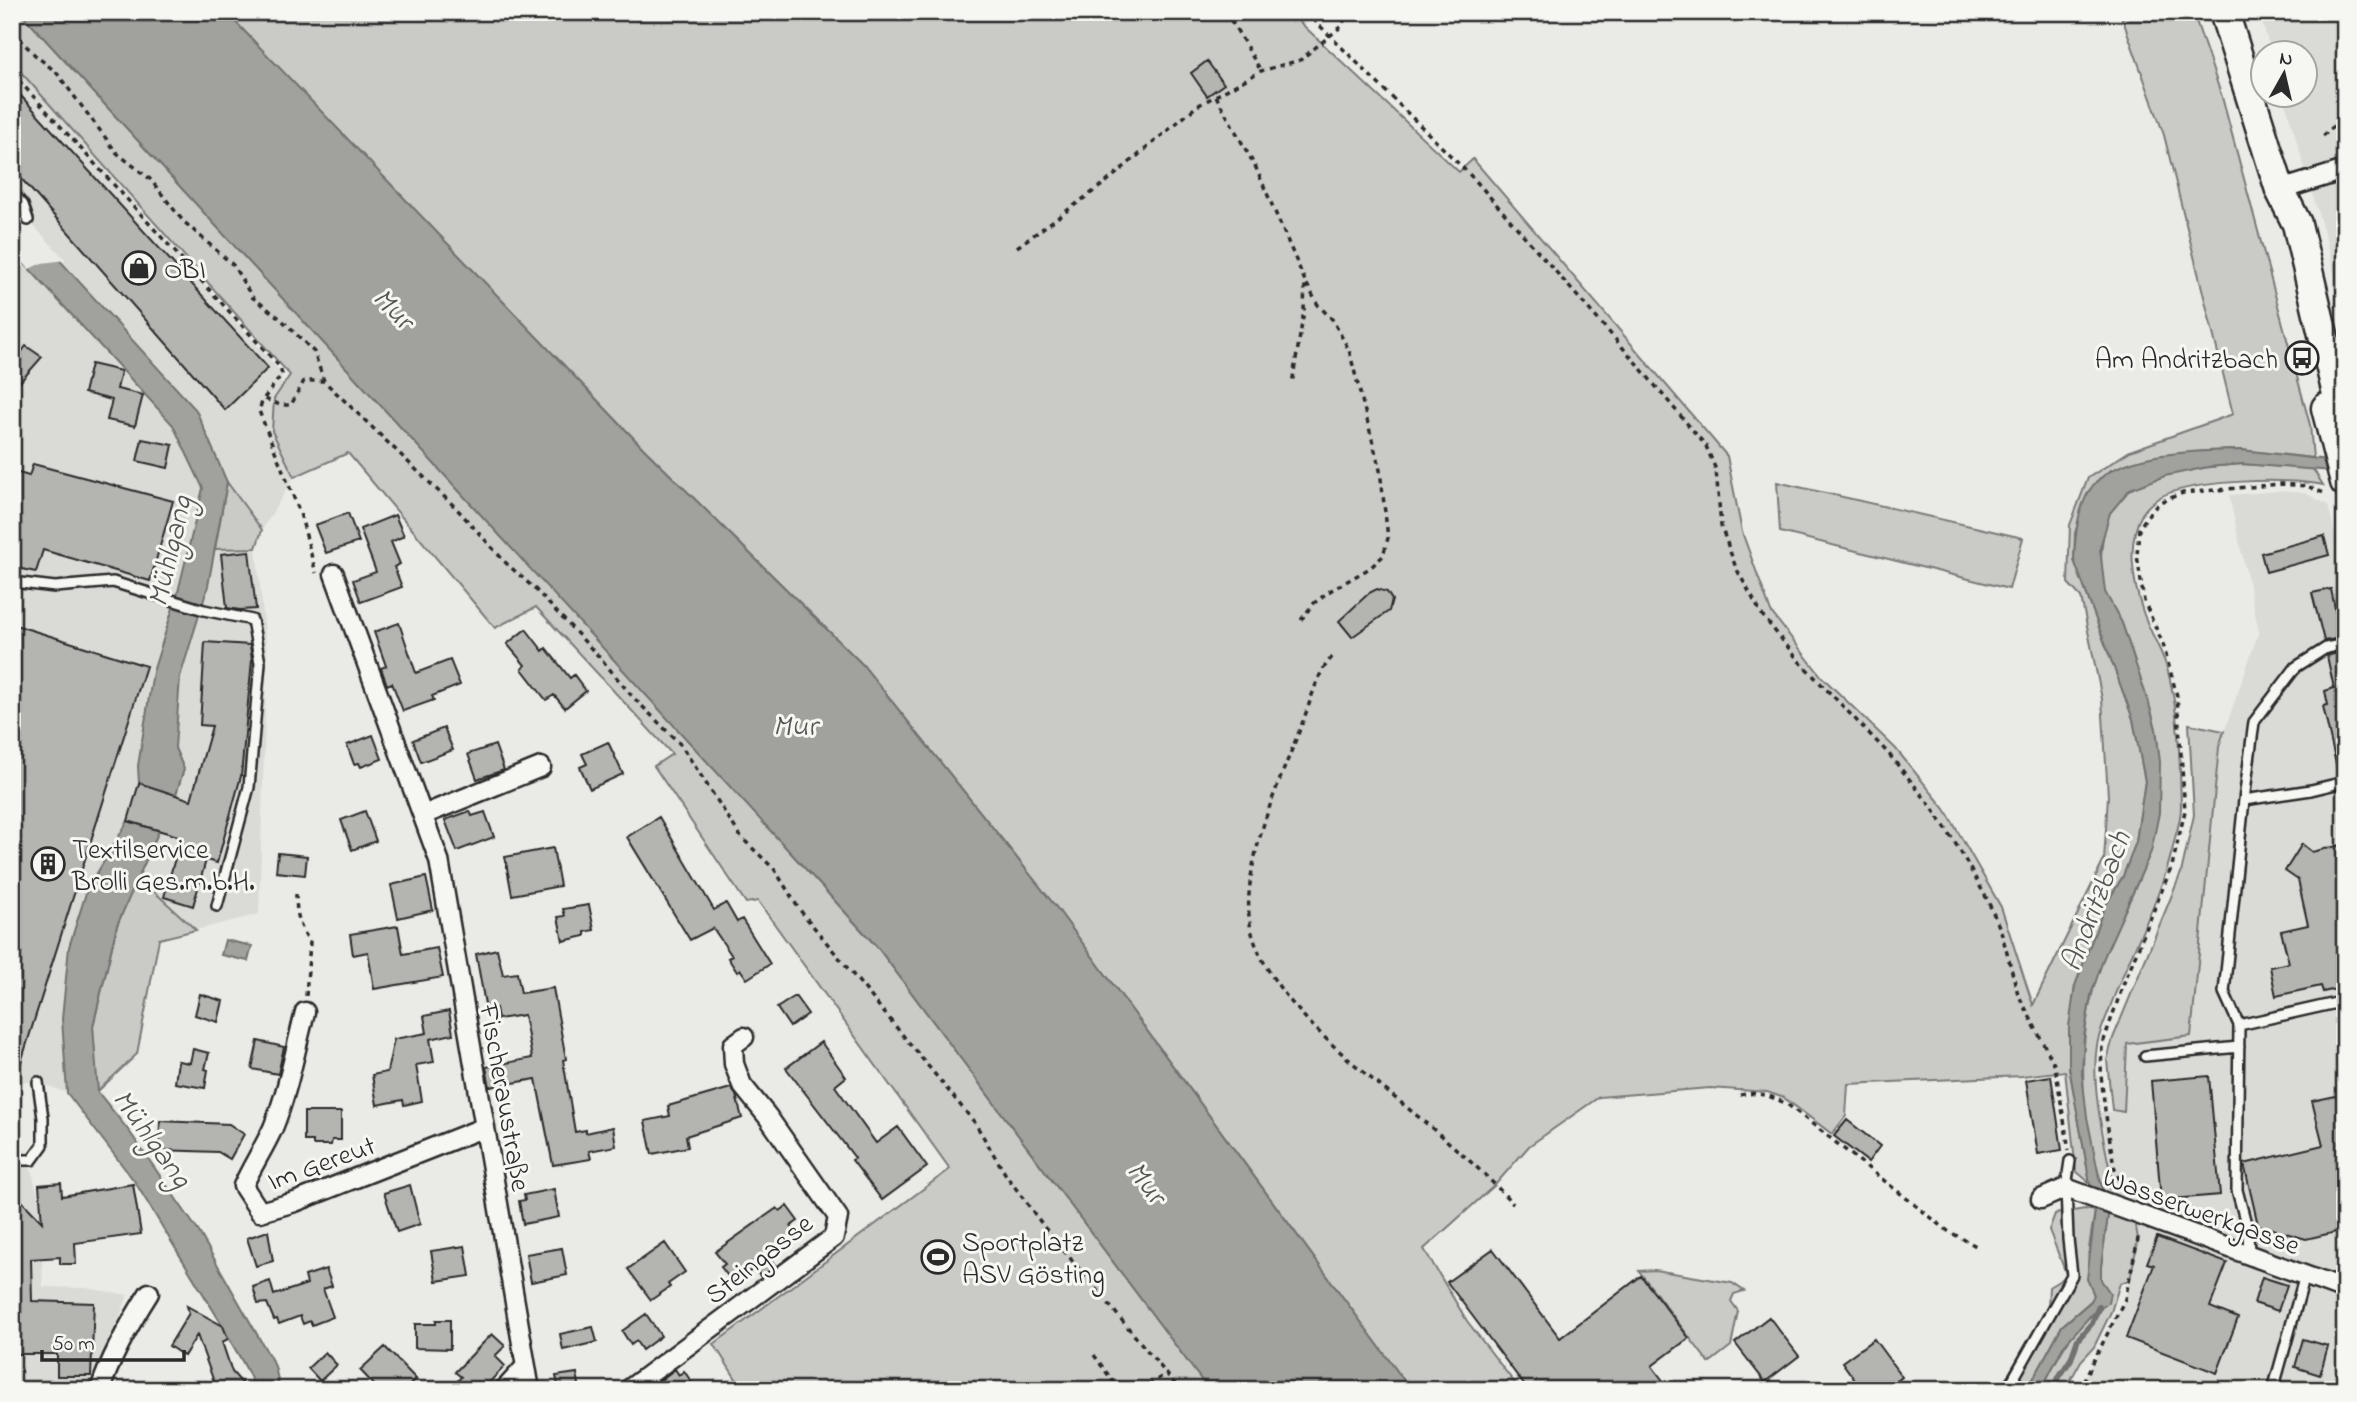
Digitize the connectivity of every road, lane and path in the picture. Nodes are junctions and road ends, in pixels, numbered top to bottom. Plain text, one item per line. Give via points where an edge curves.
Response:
1 (1226, 12) edge
2 (1306, 12) edge
3 (1346, 12) edge
4 (2224, 12) edge
5 (12, 31) edge
6 (1330, 38) junction
7 (1261, 71) junction
8 (12, 73) edge
9 (1216, 96) junction
10 (2336, 124) dead end
11 (2323, 136) dead end
12 (2345, 170) edge
13 (2280, 190) junction
14 (12, 192) edge
15 (28, 220) dead end
16 (1017, 247) dead end
17 (1305, 281) junction
18 (324, 381) junction
19 (1292, 384) dead end
20 (264, 398) junction
21 (2340, 434) edge
22 (2336, 489) edge
23 (334, 574) dead end
24 (12, 582) edge
25 (342, 597) junction
26 (1301, 620) dead end
27 (2345, 644) edge
28 (1332, 657) dead end
29 (541, 767) dead end
30 (2340, 783) dead end
31 (2244, 800) junction
32 (423, 815) junction
33 (296, 894) dead end
34 (217, 906) dead end
35 (2345, 1001) edge
36 (305, 1012) joint
37 (2239, 1025) junction
38 (744, 1037) dead end
39 (2239, 1047) junction
40 (2145, 1056) dead end
41 (38, 1082) dead end
42 (1740, 1095) dead end
43 (485, 1127) junction
44 (15, 1160) dead end
45 (2070, 1161) joint
46 (2066, 1188) junction
47 (2041, 1199) dead end
48 (1513, 1204) dead end
49 (2128, 1210) junction
50 (1976, 1246) dead end
51 (2249, 1255) junction
52 (2305, 1275) junction
53 (2345, 1290) edge
54 (149, 1293) dead end
55 (1094, 1355) dead end
56 (526, 1366) junction
57 (1166, 1374) junction
58 (100, 1390) edge
59 (504, 1390) edge
60 (530, 1390) edge
61 (628, 1390) edge
62 (1119, 1390) edge
63 (1140, 1390) edge
64 (1180, 1390) edge
65 (2007, 1390) edge
66 (2079, 1390) edge
67 (2273, 1390) edge

1 - 7 path
2 - 6 path
3 - 6 path via 1342,26
4 - 13 main road
5 - 18 path via 56,72 117,153 150,179 183,221 233,265 252,297 314,352
6 - 7 path via 1300,60
6 - 45 path via 1475,180 1706,446 1716,470 1721,526 1736,568 1762,615 1931,806 1987,899 2018,993 2055,1066
7 - 9 path
8 - 20 path via 279,366 282,374
9 - 16 path via 1197,106 1105,183
9 - 17 path via 1256,168
10 - 11 path
12 - 13 street
13 - 21 main road via 2284,250
14 - 15 lane
17 - 19 path
17 - 26 path via 1349,350 1380,470 1388,538 1383,556 1328,592
18 - 20 path via 304,381 291,405
18 - 57 path via 457,509 681,745 741,837 775,870 799,909 975,1124 1045,1228
20 - 25 path via 259,411 262,423 300,513 321,592
21 - 22 main road
22 - 49 path via 2281,484 2183,493 2160,502 2139,529 2137,555 2144,601 2163,644 2177,696 2185,811 2172,866 2102,1046 2101,1075 2114,1166
23 - 25 street, Fischeraustraße
24 - 34 lane via 55,587 113,582 252,620 260,663 249,786
25 - 32 street, Fischeraustraße
27 - 31 lane via 2326,648 2296,667 2254,722
28 - 48 path via 1319,675 1260,839 1250,903 1256,944 1297,1008 1333,1045 1491,1179
29 - 32 street
30 - 31 lane
31 - 37 lane via 2224,992
32 - 43 street, Fischeraustraße via 439,860
33 - 36 path via 297,917 310,942
35 - 37 lane
36 - 43 street, Im Gereut via 272,1130 243,1186 260,1212
37 - 39 lane
38 - 61 street, Steingasse via 733,1045 742,1085 838,1217 834,1237
39 - 40 lane
39 - 51 lane via 2237,1191
41 - 44 lane via 43,1145 32,1160
42 - 50 path via 1754,1092 1787,1104 1948,1231
43 - 56 street, Fischeraustraße
45 - 46 lane
46 - 47 street, Wasserwerkgasse
46 - 49 street, Wasserwerkgasse
46 - 65 lane via 2072,1275
49 - 51 street, Wasserwerkgasse
49 - 66 path via 2138,1239 2125,1299
51 - 52 street, Wasserwerkgasse
52 - 53 street, Wasserwerkgasse
52 - 67 lane
54 - 58 street
55 - 62 path
56 - 59 street
56 - 60 street, Fischeraustraße
57 - 63 path
57 - 64 path

